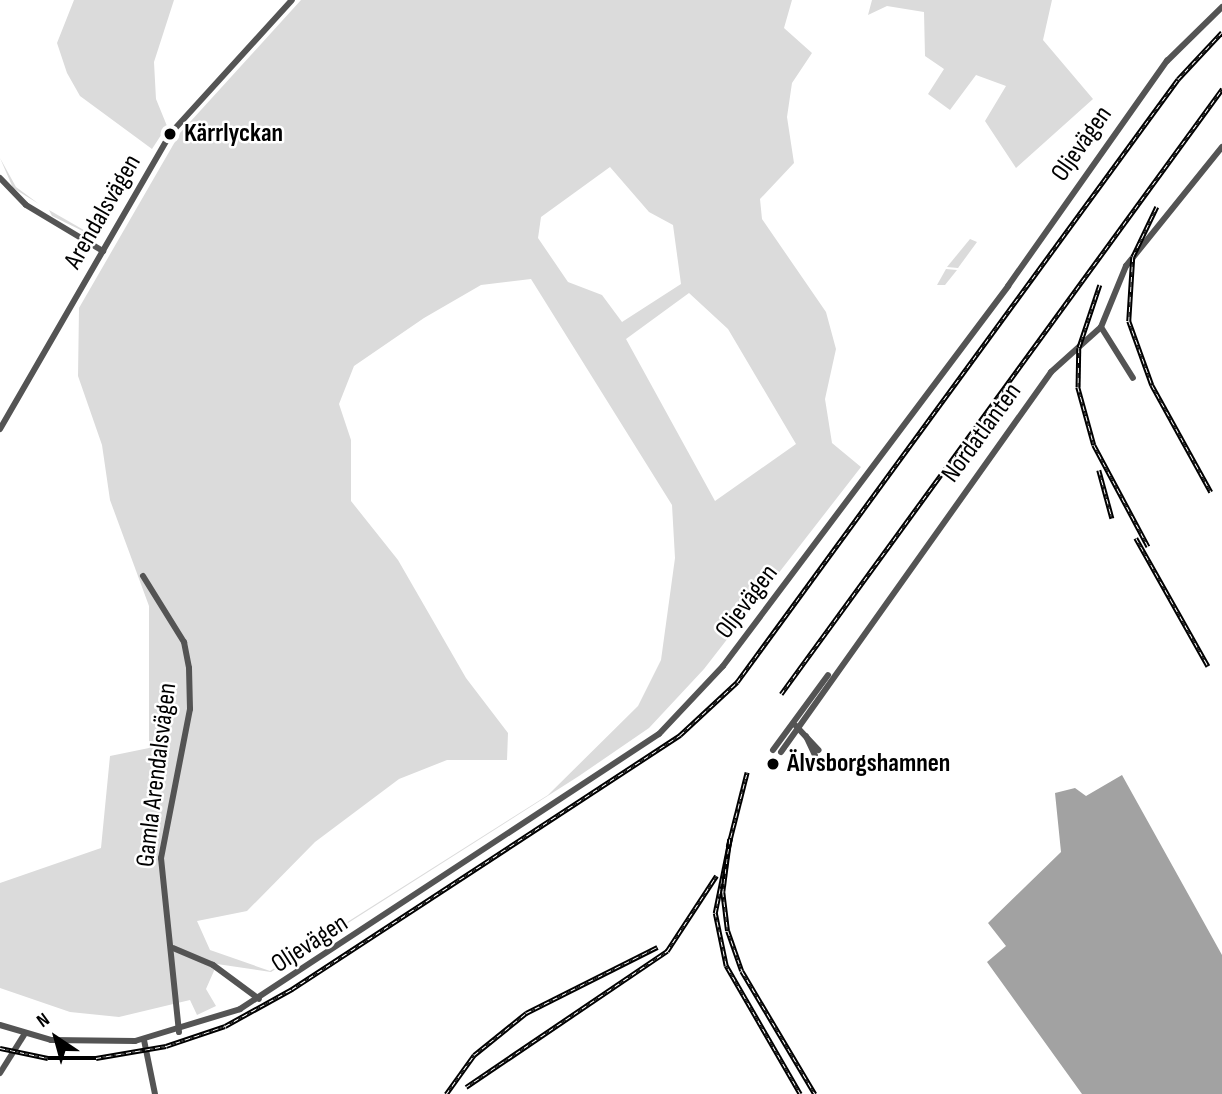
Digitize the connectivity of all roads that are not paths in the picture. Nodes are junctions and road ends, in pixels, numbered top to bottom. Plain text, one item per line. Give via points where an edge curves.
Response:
1 (292, 0) edge
2 (1222, 7) edge
3 (1222, 147) edge
4 (0, 177) edge
5 (103, 251) junction
6 (1101, 327) junction
7 (1133, 378) dead end
8 (0, 429) edge
9 (143, 576) dead end
10 (794, 725) junction
11 (773, 750) dead end
12 (781, 752) dead end
13 (817, 753) dead end
14 (173, 948) junction
15 (259, 999) junction
16 (0, 1025) edge
17 (179, 1032) junction
18 (24, 1035) junction
19 (144, 1040) junction
20 (0, 1073) edge
21 (155, 1094) edge

1 - 5 street, Arendalsvägen via 184,114
2 - 15 street, Oljevägen via 1167,61 1008,286 685,709 626,759
3 - 6 street, Nordatlanten via 1126,267
4 - 5 street via 26,205
5 - 8 street, Arendalsvägen
6 - 7 street
6 - 10 street, Nordatlanten via 1051,372
9 - 14 street, Gamla Arendalsvägen via 184,642 189,668 190,709 161,858 163,925
10 - 11 street
10 - 12 street, Nordatlanten
10 - 13 street
14 - 15 street via 213,965
14 - 17 street, Gamla Arendalsvägen
15 - 17 street, Oljevägen
16 - 18 street, Oljevägen
17 - 19 street, Oljevägen
18 - 19 street, Oljevägen via 85,1043
18 - 20 street
19 - 21 street

